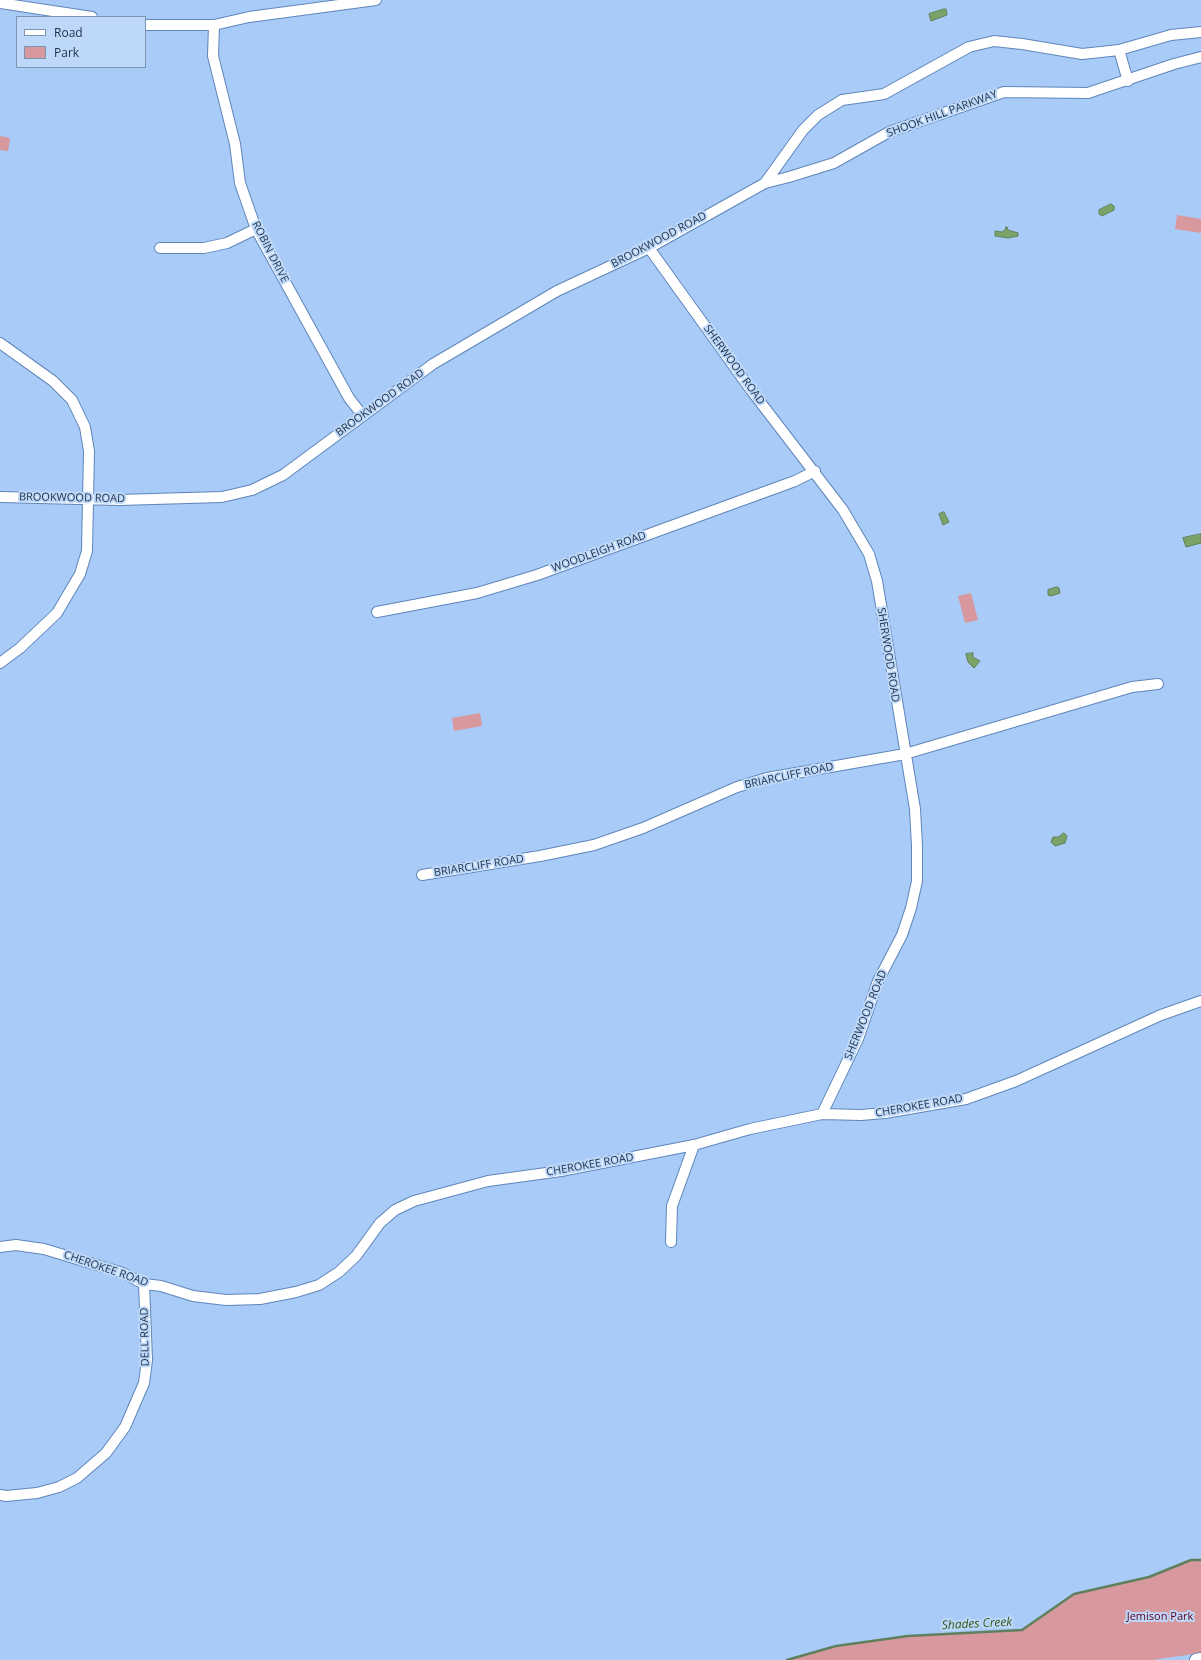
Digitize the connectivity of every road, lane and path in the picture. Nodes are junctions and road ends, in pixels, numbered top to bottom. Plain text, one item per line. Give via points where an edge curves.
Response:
1 (376, 0) edge
2 (0, 3) edge
3 (85, 16) edge
4 (146, 25) edge
5 (214, 25) junction
6 (1201, 32) edge
7 (1120, 50) junction
8 (1201, 57) edge
9 (1128, 81) junction
10 (765, 183) junction
11 (733, 200) joint
12 (256, 229) junction
13 (160, 248) dead end
14 (649, 248) junction
15 (0, 343) edge
16 (363, 416) junction
17 (815, 471) junction
18 (0, 497) edge
19 (88, 498) junction
20 (377, 612) dead end
21 (0, 663) edge
22 (1158, 684) dead end
23 (905, 754) junction
24 (422, 875) dead end
25 (1201, 1001) edge
26 (822, 1114) junction
27 (694, 1145) junction
28 (671, 1242) dead end
29 (0, 1247) edge
30 (144, 1284) junction
31 (0, 1495) edge
32 (1201, 1659) edge
33 (1196, 1660) edge

1 - 5 street via 249,17
2 - 3 street
4 - 5 street
5 - 12 street, ROBIN DRIVE via 213,56 235,144 240,183
6 - 7 street, SHOOK HILL PARKWAY via 1170,35
7 - 9 street
7 - 10 street, SHOOK HILL PARKWAY via 1082,54 994,41 969,47 884,94 842,100 818,115 803,130
8 - 9 street, SHOOK HILL PARKWAY
9 - 10 street, SHOOK HILL PARKWAY via 1088,93 1004,92 889,132 834,163
10 - 11 street, SHOOK HILL PARKWAY
11 - 14 street, BROOKWOOD ROAD
12 - 13 street via 227,243 204,248
12 - 16 street, ROBIN DRIVE via 349,398
14 - 16 street, BROOKWOOD ROAD via 557,291 433,364
14 - 17 street, SHERWOOD ROAD via 751,390
15 - 19 street via 53,381 72,400 85,427 89,451
16 - 19 street, BROOKWOOD ROAD via 283,475 252,490 222,497 119,500
17 - 20 street, WOODLEIGH ROAD via 795,481 537,575 477,593
17 - 23 street, SHERWOOD ROAD via 843,510 869,554 877,581
18 - 19 street, BROOKWOOD ROAD
19 - 21 street via 88,551 80,574 58,613
22 - 23 street, BRIARCLIFF ROAD via 1132,687
23 - 24 street, BRIARCLIFF ROAD via 767,778 737,787 643,828 594,845
23 - 26 street, SHERWOOD ROAD via 915,809 918,846 917,881 911,908 902,935 878,981 858,1039
25 - 26 street, CHEROKEE ROAD via 1161,1015 1016,1081 966,1099 885,1114
26 - 27 street, CHEROKEE ROAD via 750,1129
27 - 28 street via 672,1206
27 - 30 street, CHEROKEE ROAD via 561,1171 488,1181 414,1201 395,1210 380,1223 356,1256 339,1272 319,1285 296,1292 260,1299 226,1300 193,1296 161,1286
29 - 30 street, CHEROKEE ROAD via 16,1245 44,1249 123,1273
30 - 31 street, DELL ROAD via 147,1360 144,1383 125,1427 106,1453 77,1478 59,1487 37,1493
32 - 33 main road

